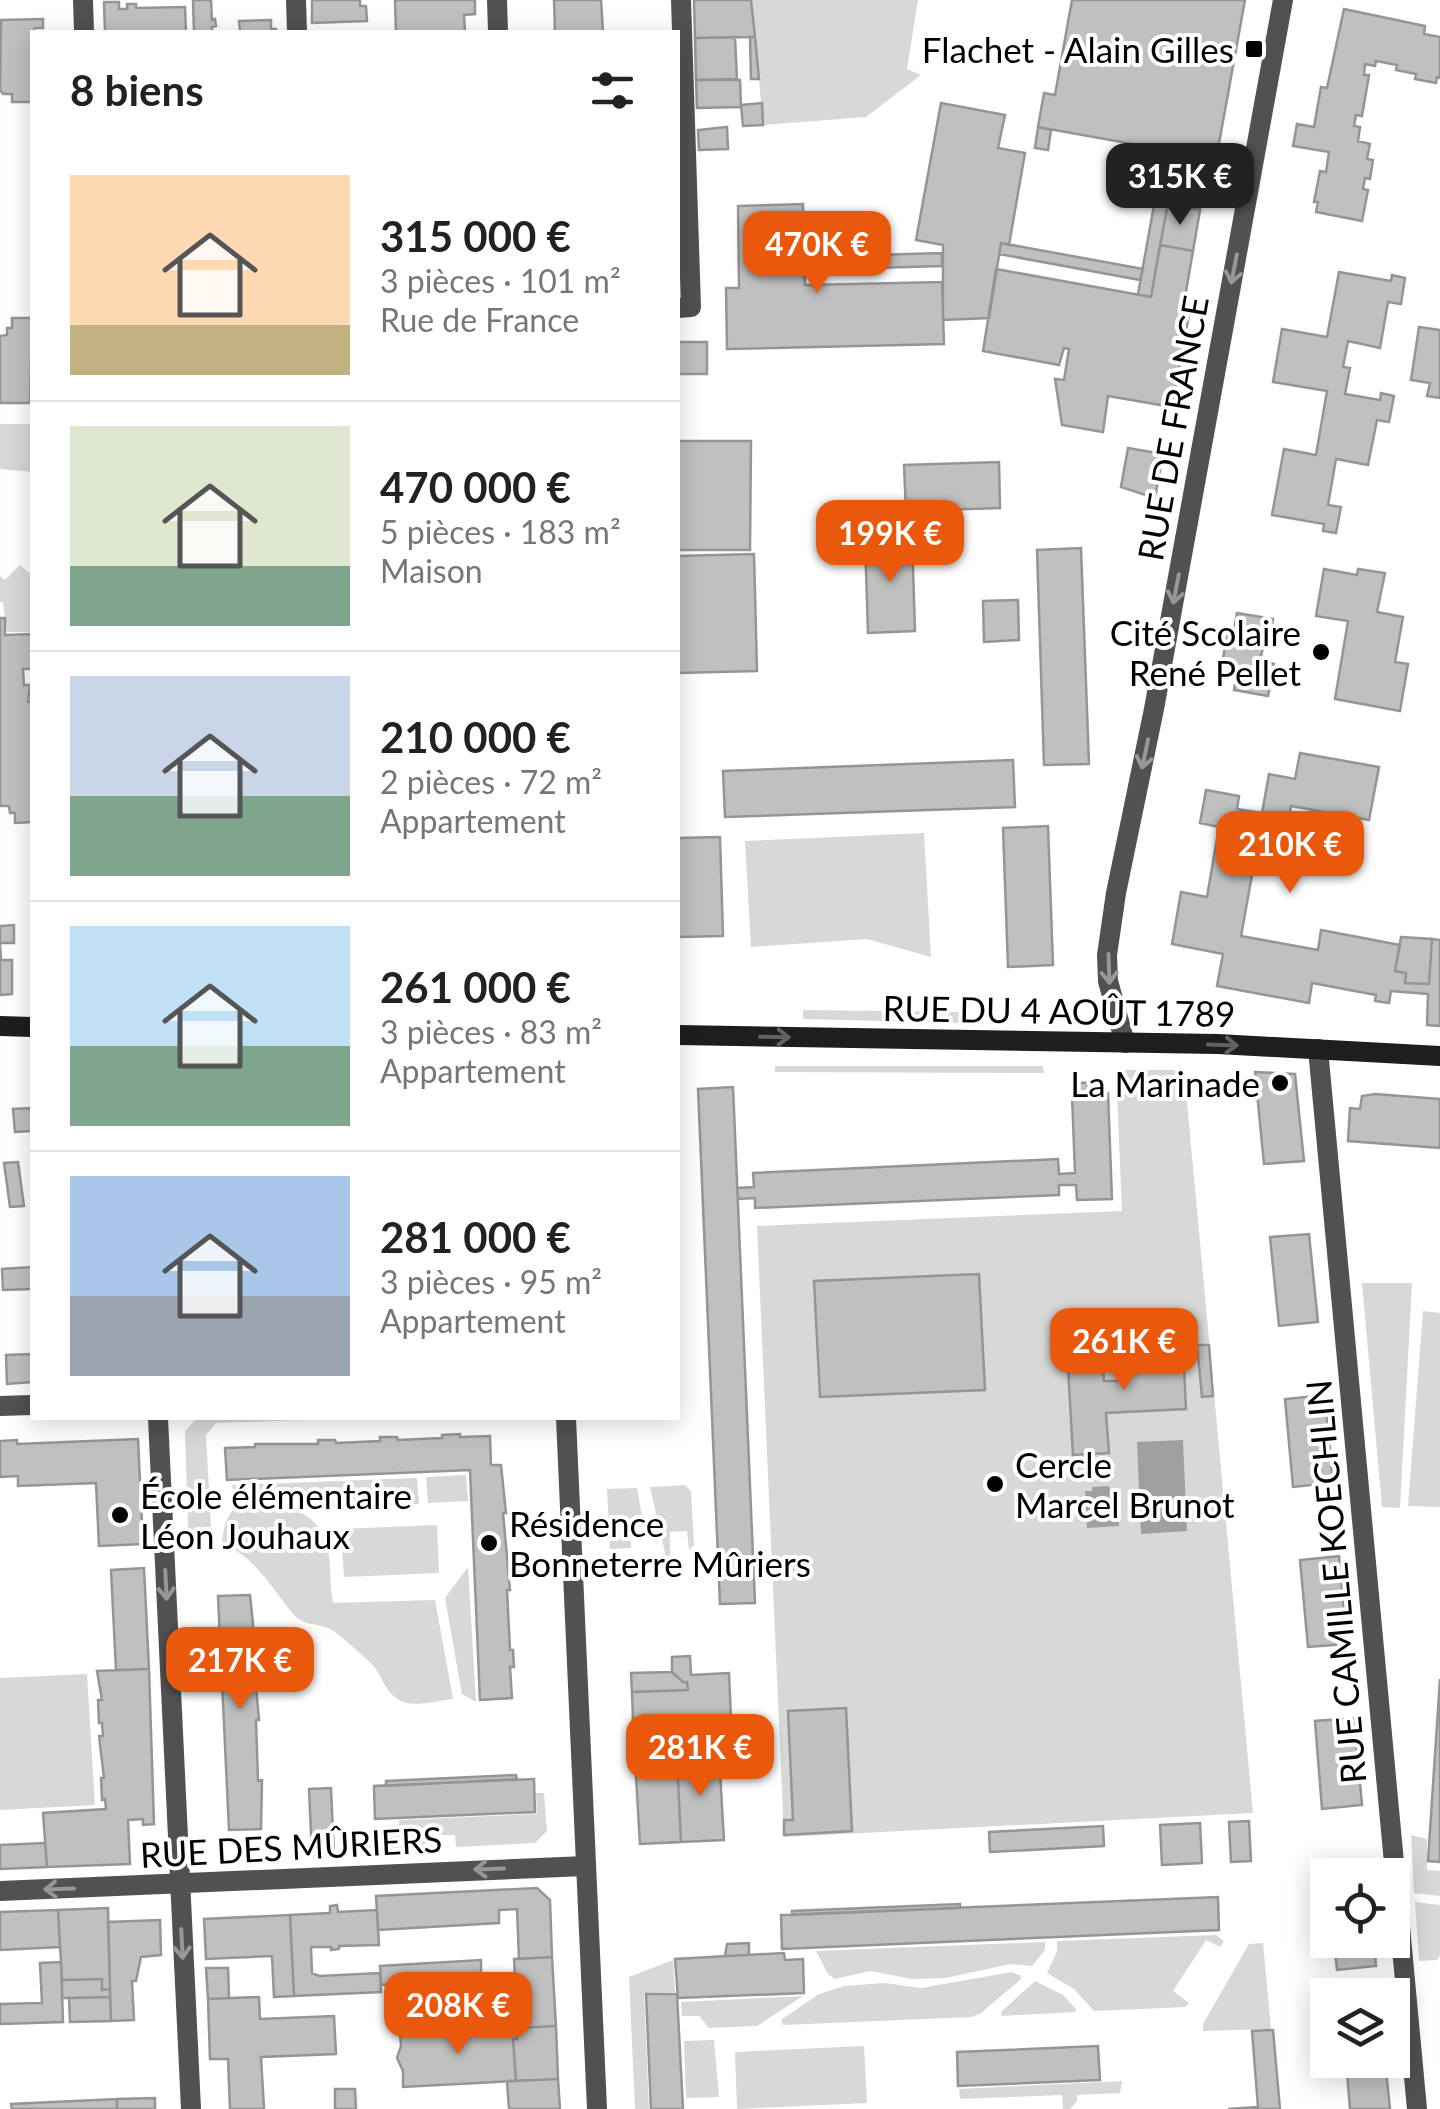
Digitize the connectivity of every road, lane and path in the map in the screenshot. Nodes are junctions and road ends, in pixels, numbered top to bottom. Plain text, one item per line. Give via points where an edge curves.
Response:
1 (83, 0) edge
2 (296, 0) edge
3 (497, 0) edge
4 (681, 0) edge
5 (1283, 0) edge
6 (84, 30) edge
7 (297, 30) edge
8 (498, 30) edge
9 (684, 307) edge
10 (0, 1026) edge
11 (30, 1027) edge
12 (680, 1036) edge
13 (1125, 1043) junction
14 (1318, 1049) junction
15 (1440, 1056) edge
16 (30, 1405) edge
17 (0, 1406) edge
18 (158, 1420) edge
19 (566, 1420) edge
20 (586, 1866) junction
21 (179, 1882) junction
22 (0, 1891) edge
23 (191, 2109) edge
24 (598, 2109) edge
25 (1417, 2109) edge

1 - 6 street
2 - 7 street
3 - 8 street
4 - 9 street
5 -> 13 street, RUE DE FRANCE via 1116,893 1108,981
10 - 11 main road
12 -> 13 main road, RUE DU 4 AOÛT 1789
13 -> 14 main road, RUE DU 4 AOÛT 1789
14 - 15 main road, RUE DU 4 AOÛT 1789
14 - 25 street, RUE CAMILLE KOECHLIN
16 - 17 street
18 -> 21 street
19 - 20 street
20 -> 21 street, RUE DES MÛRIERS
20 - 24 street
21 -> 22 street, RUE DES MÛRIERS
21 -> 23 street

